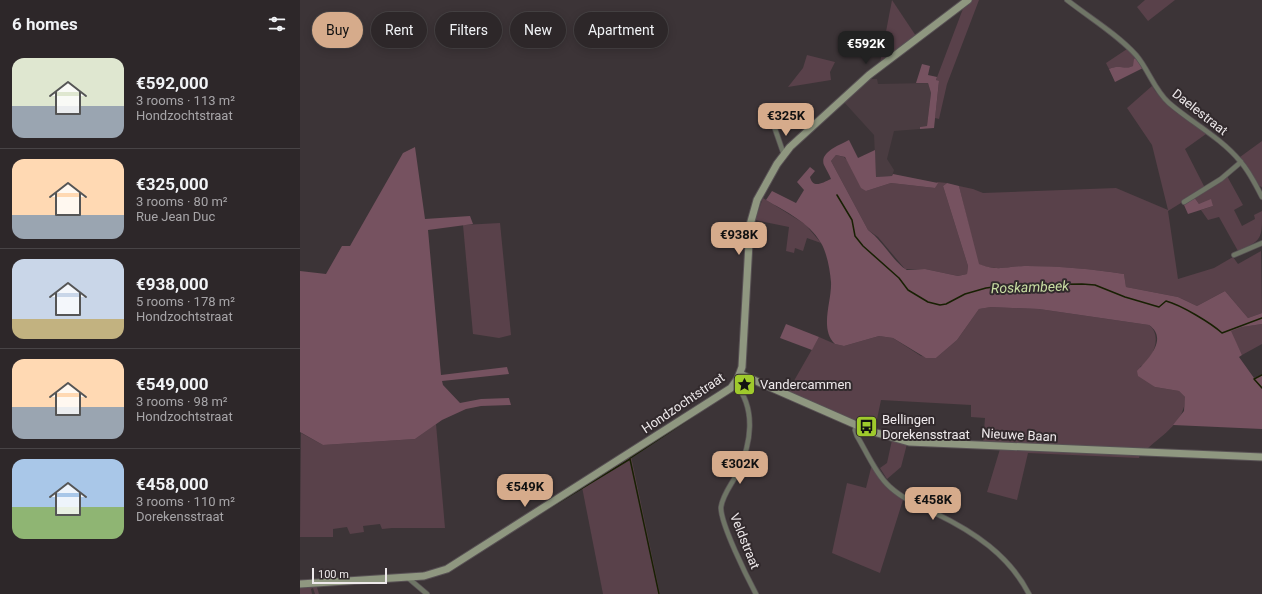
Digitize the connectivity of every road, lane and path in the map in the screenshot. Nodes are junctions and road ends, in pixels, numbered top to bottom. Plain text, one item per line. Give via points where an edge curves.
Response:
1 (968, 0) edge
2 (1067, 0) edge
3 (774, 126) dead end
4 (784, 155) junction
5 (1241, 162) junction
6 (1260, 190) edge
7 (1262, 197) edge
8 (1184, 202) dead end
9 (1262, 243) edge
10 (1234, 255) dead end
11 (740, 374) junction
12 (735, 383) junction
13 (857, 424) junction
14 (1262, 458) edge
15 (420, 576) junction
16 (406, 577) junction
17 (300, 584) edge
18 (418, 587) junction
19 (427, 594) edge
20 (756, 594) edge
21 (1029, 594) edge

1 - 4 street, Hondzochtstraat via 869,75
2 - 5 street, Daelestraat via 1133,52 1169,103 1224,145
3 - 4 street
4 - 11 street, Hondzochtstraat via 757,200 750,225 743,361
5 - 6 street, Daelestraat
5 - 8 street via 1221,179
6 - 7 street, Daelestraat
9 - 10 street
11 - 12 street, Hondzochtstraat
11 - 13 street, Nieuwe Baan
12 - 15 street, Hondzochtstraat via 696,411 447,569
12 - 20 street, Veldstraat via 747,408 750,433 744,456 723,498 722,515
13 - 14 street, Nieuwe Baan via 883,435 921,443
13 - 21 street via 857,436 889,486 907,499 964,528 984,542 1014,569
15 - 16 street, Hondzochtstraat
15 - 18 street
16 - 17 street, Hondzochtstraat
16 - 18 street
18 - 19 street

